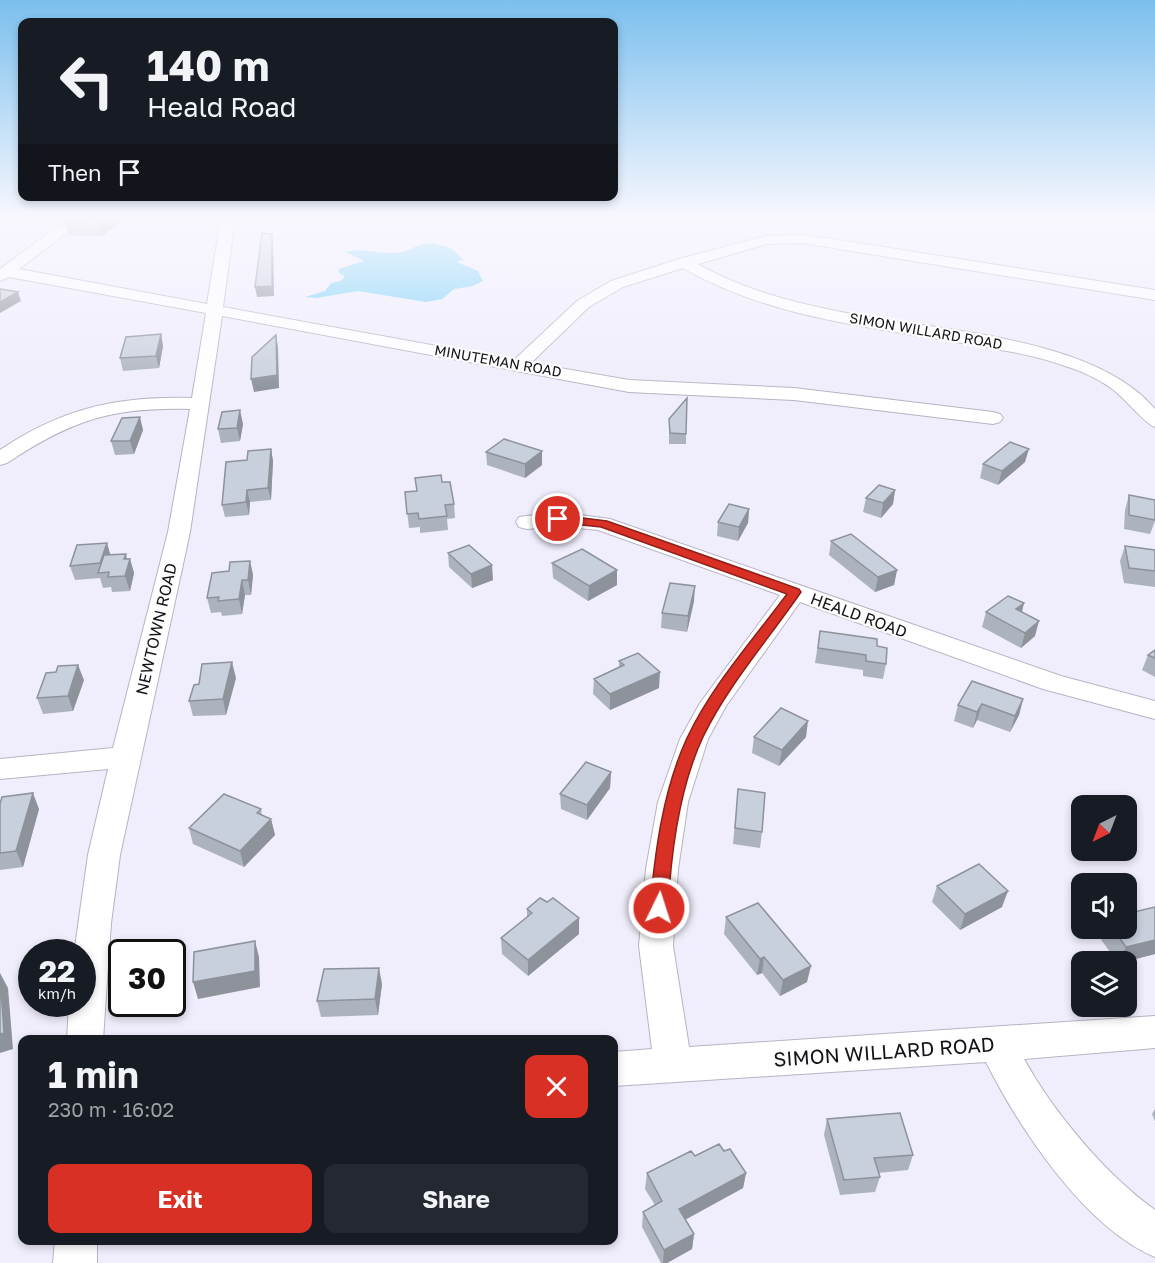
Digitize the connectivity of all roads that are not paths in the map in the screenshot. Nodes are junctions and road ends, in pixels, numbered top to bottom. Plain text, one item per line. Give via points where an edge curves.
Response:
1 (20, 277) edge
2 (219, 277) edge
3 (639, 277) edge
4 (708, 277) edge
5 (1039, 277) edge
6 (1155, 295) edge
7 (214, 310) junction
8 (519, 365) junction
9 (200, 404) junction
10 (993, 418) dead end
11 (1155, 422) edge
12 (0, 459) edge
13 (527, 522) dead end
14 (795, 592) junction
15 (1155, 710) edge
16 (125, 757) junction
17 (0, 769) edge
18 (1155, 1032) edge
19 (86, 1035) edge
20 (997, 1045) junction
21 (673, 1065) junction
22 (618, 1069) edge
23 (1155, 1236) edge
24 (76, 1245) edge
25 (75, 1263) edge

1 - 7 street, MINUTEMAN ROAD
2 - 7 street, NEWTOWN ROAD
3 - 8 street via 617,284 583,304
4 - 11 street, SIMON WILLARD ROAD via 798,306 1020,348 1064,360 1110,380 1138,400
5 - 6 street
7 - 8 street, MINUTEMAN ROAD
7 - 9 street, NEWTOWN ROAD
8 - 10 street, MINUTEMAN ROAD via 657,389 794,394
9 - 12 street via 153,402 83,414 27,440
9 - 16 street, NEWTOWN ROAD via 179,532
13 - 14 street, HEALD ROAD via 558,519 602,524
14 - 15 street, HEALD ROAD via 1053,683
14 - 21 street via 714,703 694,739 673,802 662,869 656,946
16 - 17 street
16 - 19 street, NEWTOWN ROAD via 104,857
18 - 20 street, SIMON WILLARD ROAD
20 - 21 street, SIMON WILLARD ROAD
20 - 23 street via 1022,1093 1072,1159 1114,1206
21 - 22 street, SIMON WILLARD ROAD
24 - 25 street

